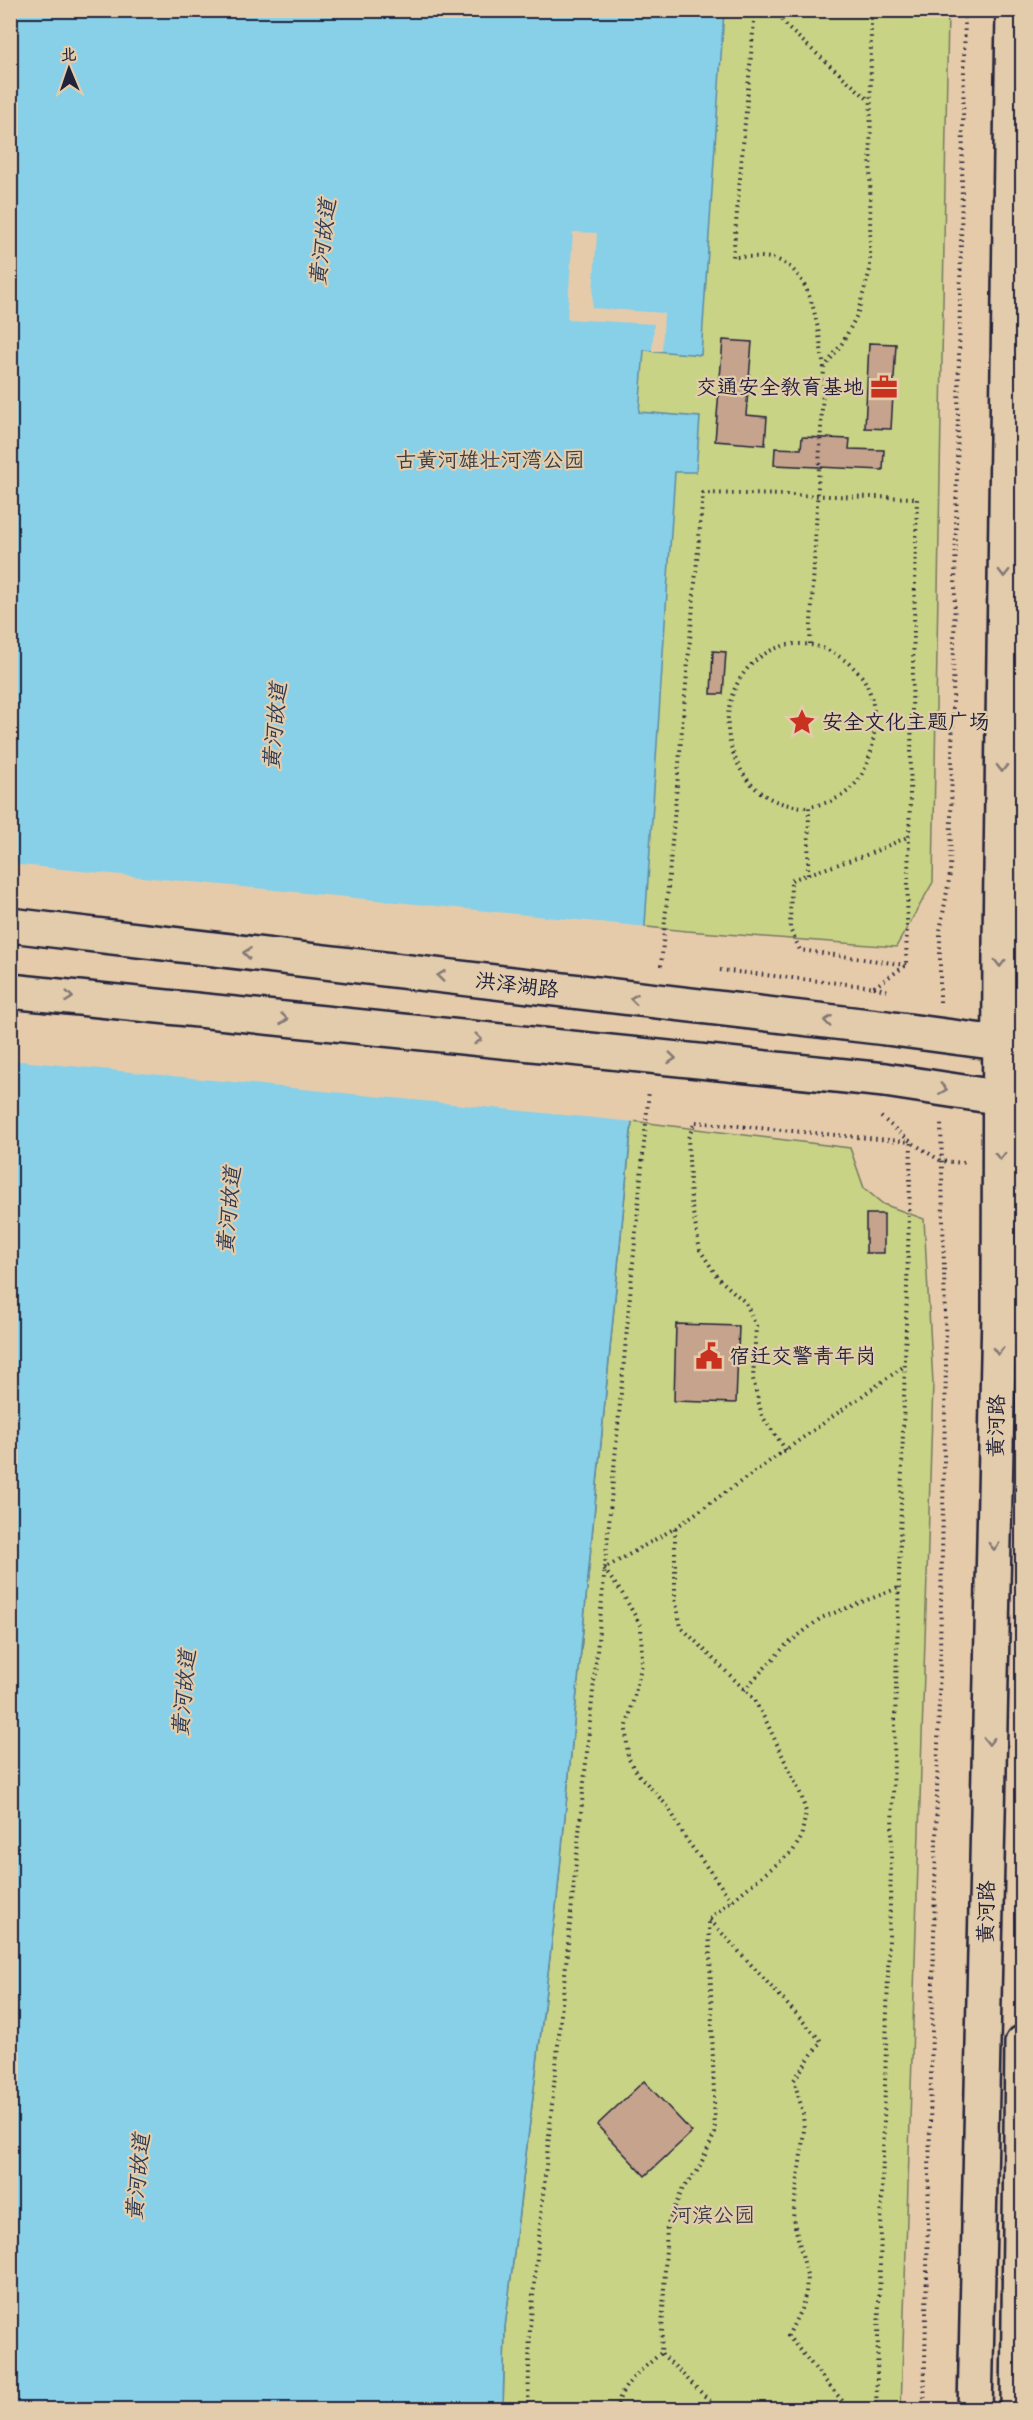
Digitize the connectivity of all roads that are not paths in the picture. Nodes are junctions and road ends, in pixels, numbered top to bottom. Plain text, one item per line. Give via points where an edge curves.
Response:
1 (1013, 10) edge
2 (10, 925) edge
3 (10, 991) edge
4 (1011, 1045) edge
5 (1011, 1099) edge
6 (1023, 2043) edge
7 (975, 2409) edge
8 (1018, 2409) edge

1 -> 4 main road, 黄河路 via 1007,352
4 -> 2 main road, 洪泽湖路, bridge
3 -> 5 main road, bridge via 885,1080
4 - 5 main road, 黄河路
5 -> 7 main road, 黄河路 via 999,1323
6 - 8 main road

